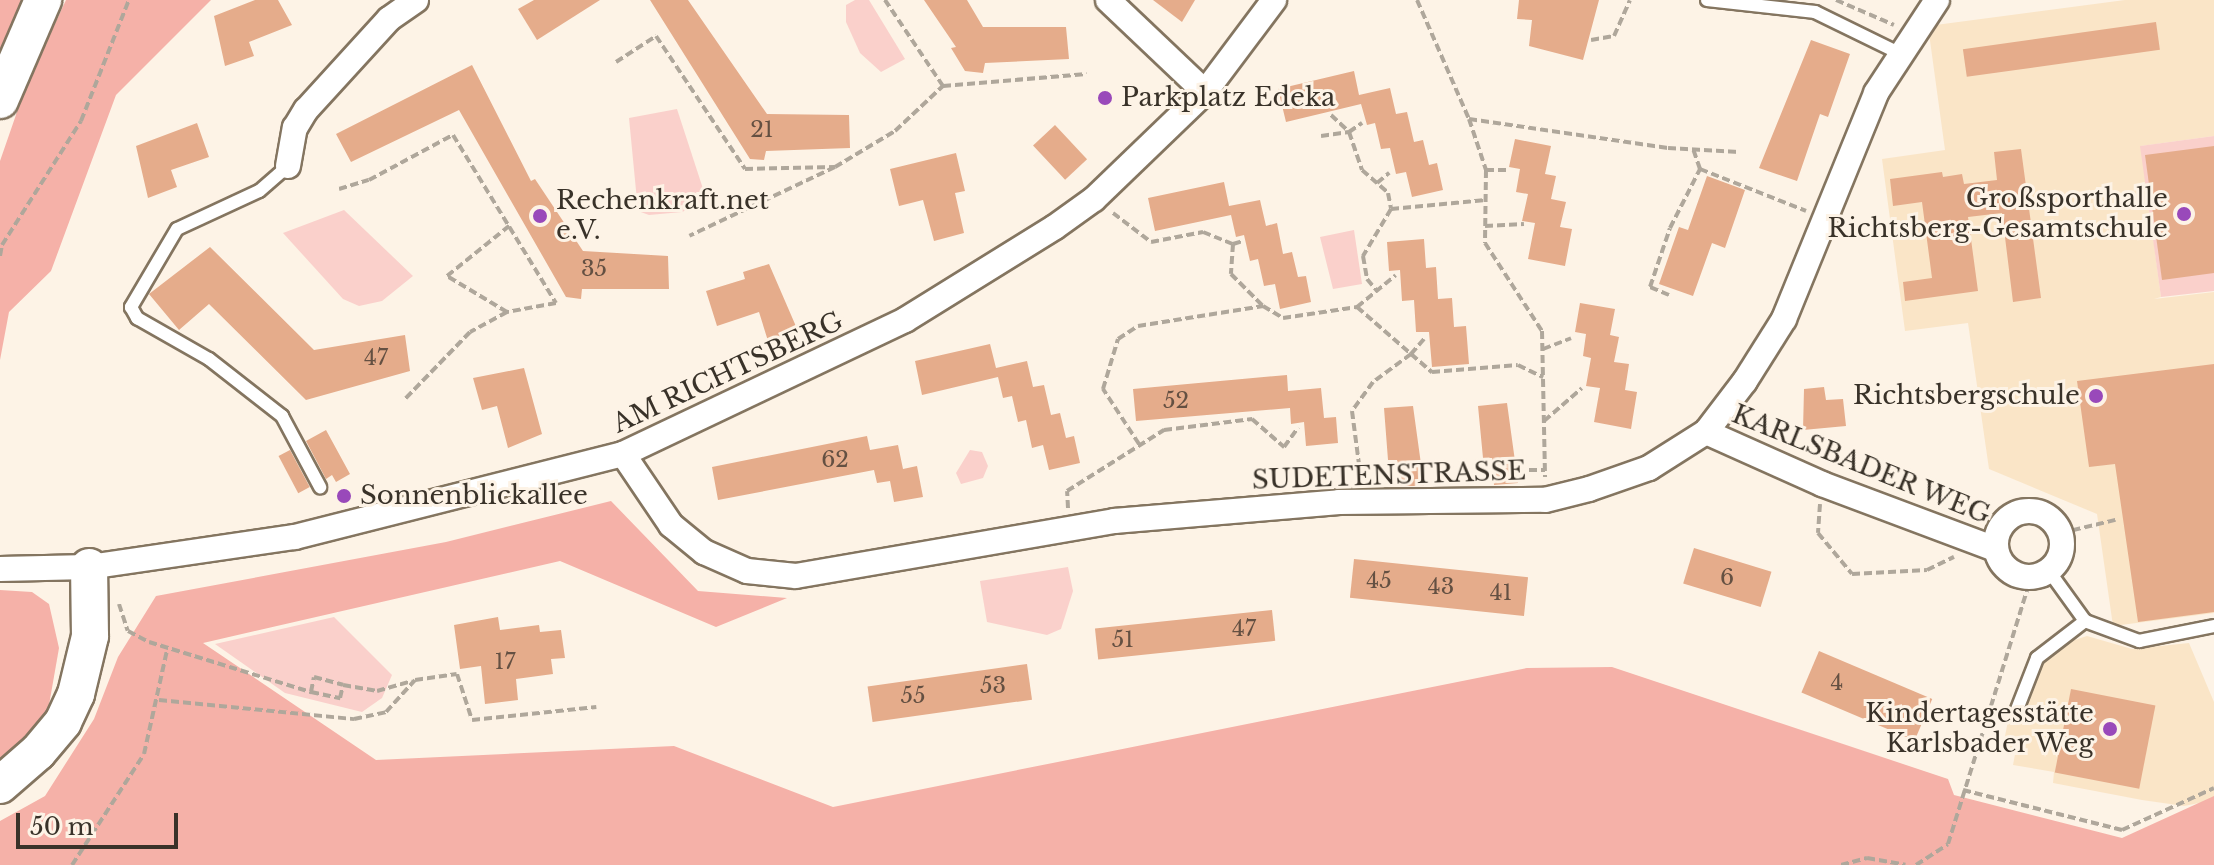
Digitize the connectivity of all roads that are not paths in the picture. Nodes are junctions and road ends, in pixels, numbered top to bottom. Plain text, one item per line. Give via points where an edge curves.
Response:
1 (43, 0) edge
2 (416, 0) edge
3 (1108, 0) edge
4 (1274, 0) edge
5 (1707, 0) edge
6 (1937, 0) edge
7 (1904, 44) junction
8 (1205, 92) junction
9 (0, 100) edge
10 (288, 166) joint
11 (1706, 432) junction
12 (623, 454) junction
13 (320, 487) dead end
14 (1995, 549) junction
15 (89, 567) junction
16 (0, 569) edge
17 (2040, 574) junction
18 (2085, 621) junction
19 (2214, 626) edge
20 (2016, 712) dead end
21 (0, 785) edge

1 - 9 main road
2 - 10 street via 389,19 306,110 295,128
3 - 8 street
4 - 8 street, AM RICHTSBERG
5 - 7 lane via 1815,12
6 - 7 street, SUDETENSTRASSE
7 - 11 street, SUDETENSTRASSE via 1859,132 1784,319
8 - 12 street, AM RICHTSBERG via 1094,199 905,320
10 - 13 lane via 259,191 177,229 131,307 137,318 209,359 282,416
11 - 12 street, SUDETENSTRASSE via 1649,468 1545,500 1365,501 1068,526 796,576 766,574 715,559 685,538
11 - 14 street, KARLSBADER WEG via 1822,484
12 - 15 street, AM RICHTSBERG via 295,537
14 - 17 street, KARLSBADER WEG via 2008,570
14 - 17 street, KARLSBADER WEG via 2006,519 2020,511 2037,511 2061,533 2063,547
15 - 16 street, AM RICHTSBERG
15 - 21 main road via 90,636 76,694 63,722 38,752
17 - 18 lane
18 - 19 lane via 2139,641
18 - 20 lane via 2037,658

